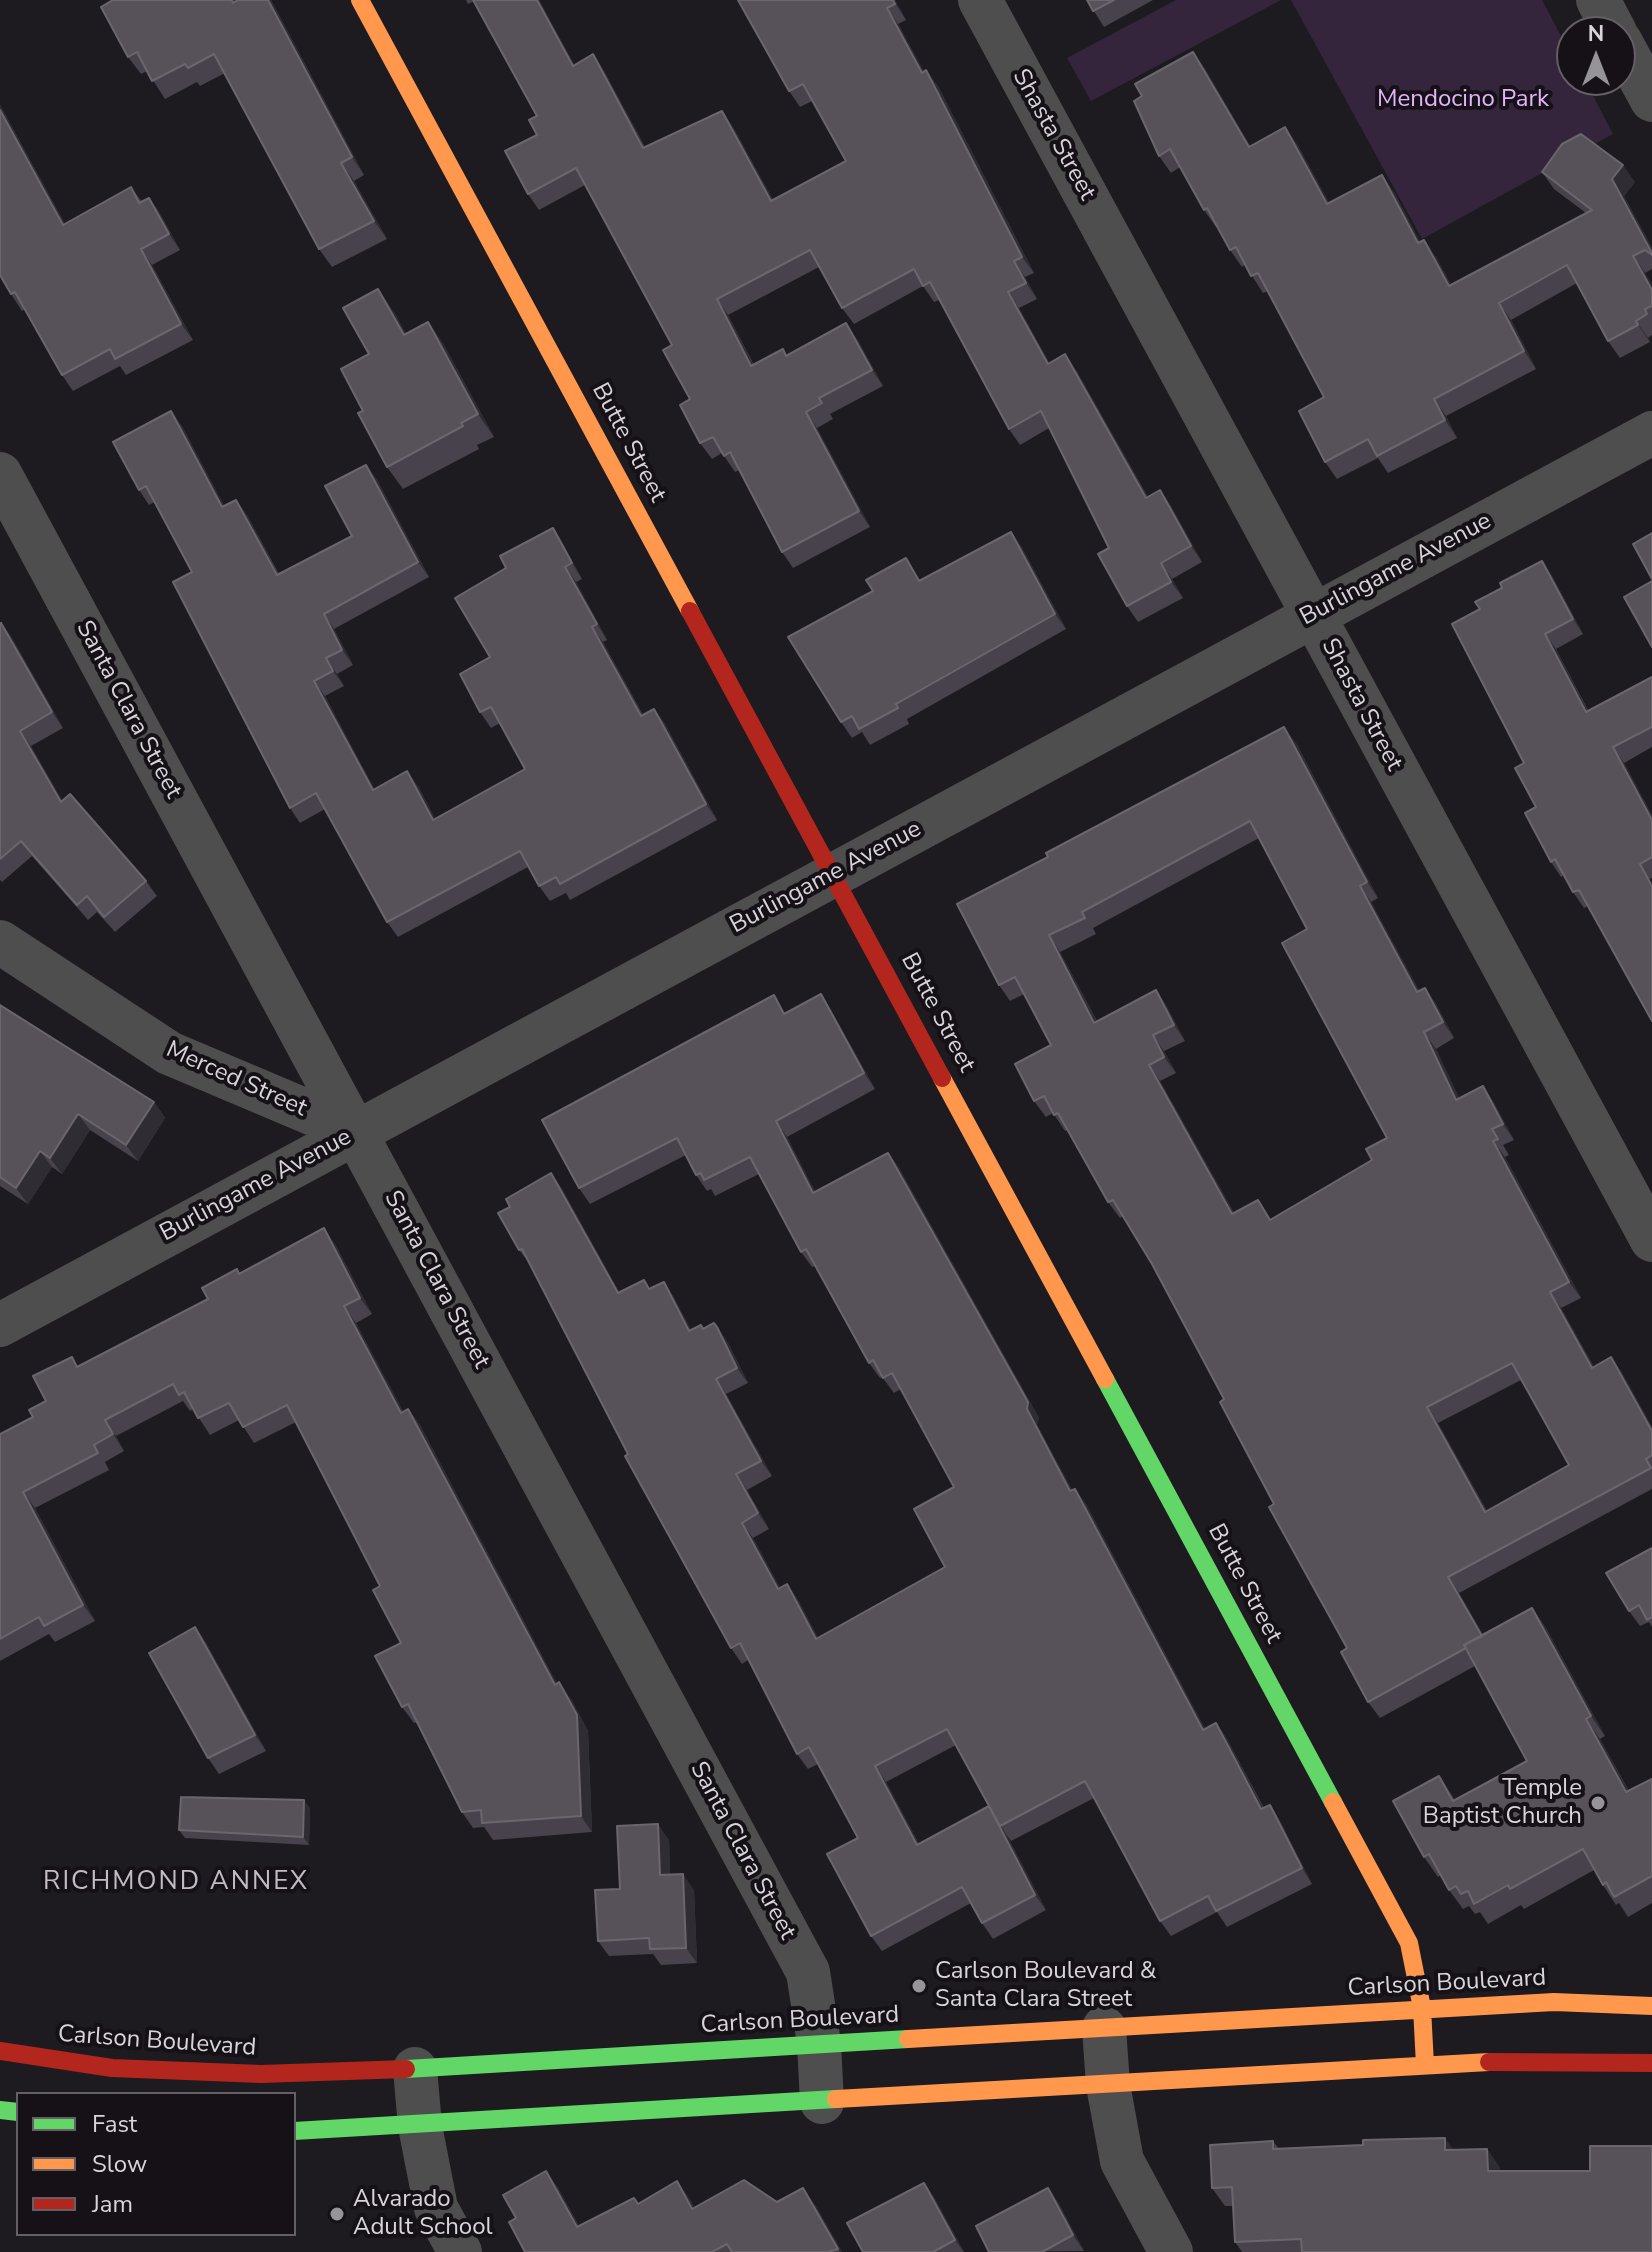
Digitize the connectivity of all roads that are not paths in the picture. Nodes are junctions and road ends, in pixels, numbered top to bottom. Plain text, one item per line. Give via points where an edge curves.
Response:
1 (360, 0) edge
2 (980, 0) edge
3 (1636, 70) edge
4 (1652, 100) edge
5 (1652, 433) edge
6 (0, 474) edge
7 (1313, 615) junction
8 (835, 873) junction
9 (0, 942) edge
10 (356, 1132) junction
11 (1652, 1240) edge
12 (0, 1325) edge
13 (1652, 2006) edge
14 (1422, 2008) junction
15 (1104, 2028) junction
16 (819, 2043) junction
17 (0, 2051) edge
18 (1652, 2063) edge
19 (1425, 2065) junction
20 (415, 2069) junction
21 (1108, 2085) junction
22 (822, 2102) junction
23 (420, 2126) junction
24 (296, 2131) edge
25 (460, 2252) edge
26 (1171, 2252) edge

1 - 8 main road, Butte Street
2 - 7 street, Shasta Street
3 - 4 street
5 - 7 street, Burlingame Avenue
6 - 10 street, Santa Clara Street
7 - 8 street, Burlingame Avenue
7 - 11 street, Shasta Street
8 - 10 street, Burlingame Avenue
8 - 14 main road, Butte Street via 1409,1943
9 - 10 street, Merced Street via 169,1053
10 - 12 street, Burlingame Avenue
10 - 16 street, Santa Clara Street via 808,1972
13 - 14 main road, Carlson Boulevard via 1554,2002
14 - 15 main road, Carlson Boulevard
14 - 19 main road, Butte Street
15 - 16 main road, Carlson Boulevard
15 - 21 street
16 - 20 main road, Carlson Boulevard
16 - 22 street, Santa Clara Street
17 - 20 main road, Carlson Boulevard via 112,2068 261,2074
18 - 19 main road
19 - 21 main road
20 - 23 street
21 - 22 main road
21 - 26 street via 1122,2161
22 - 23 main road
23 - 24 main road
23 - 25 street via 436,2208

